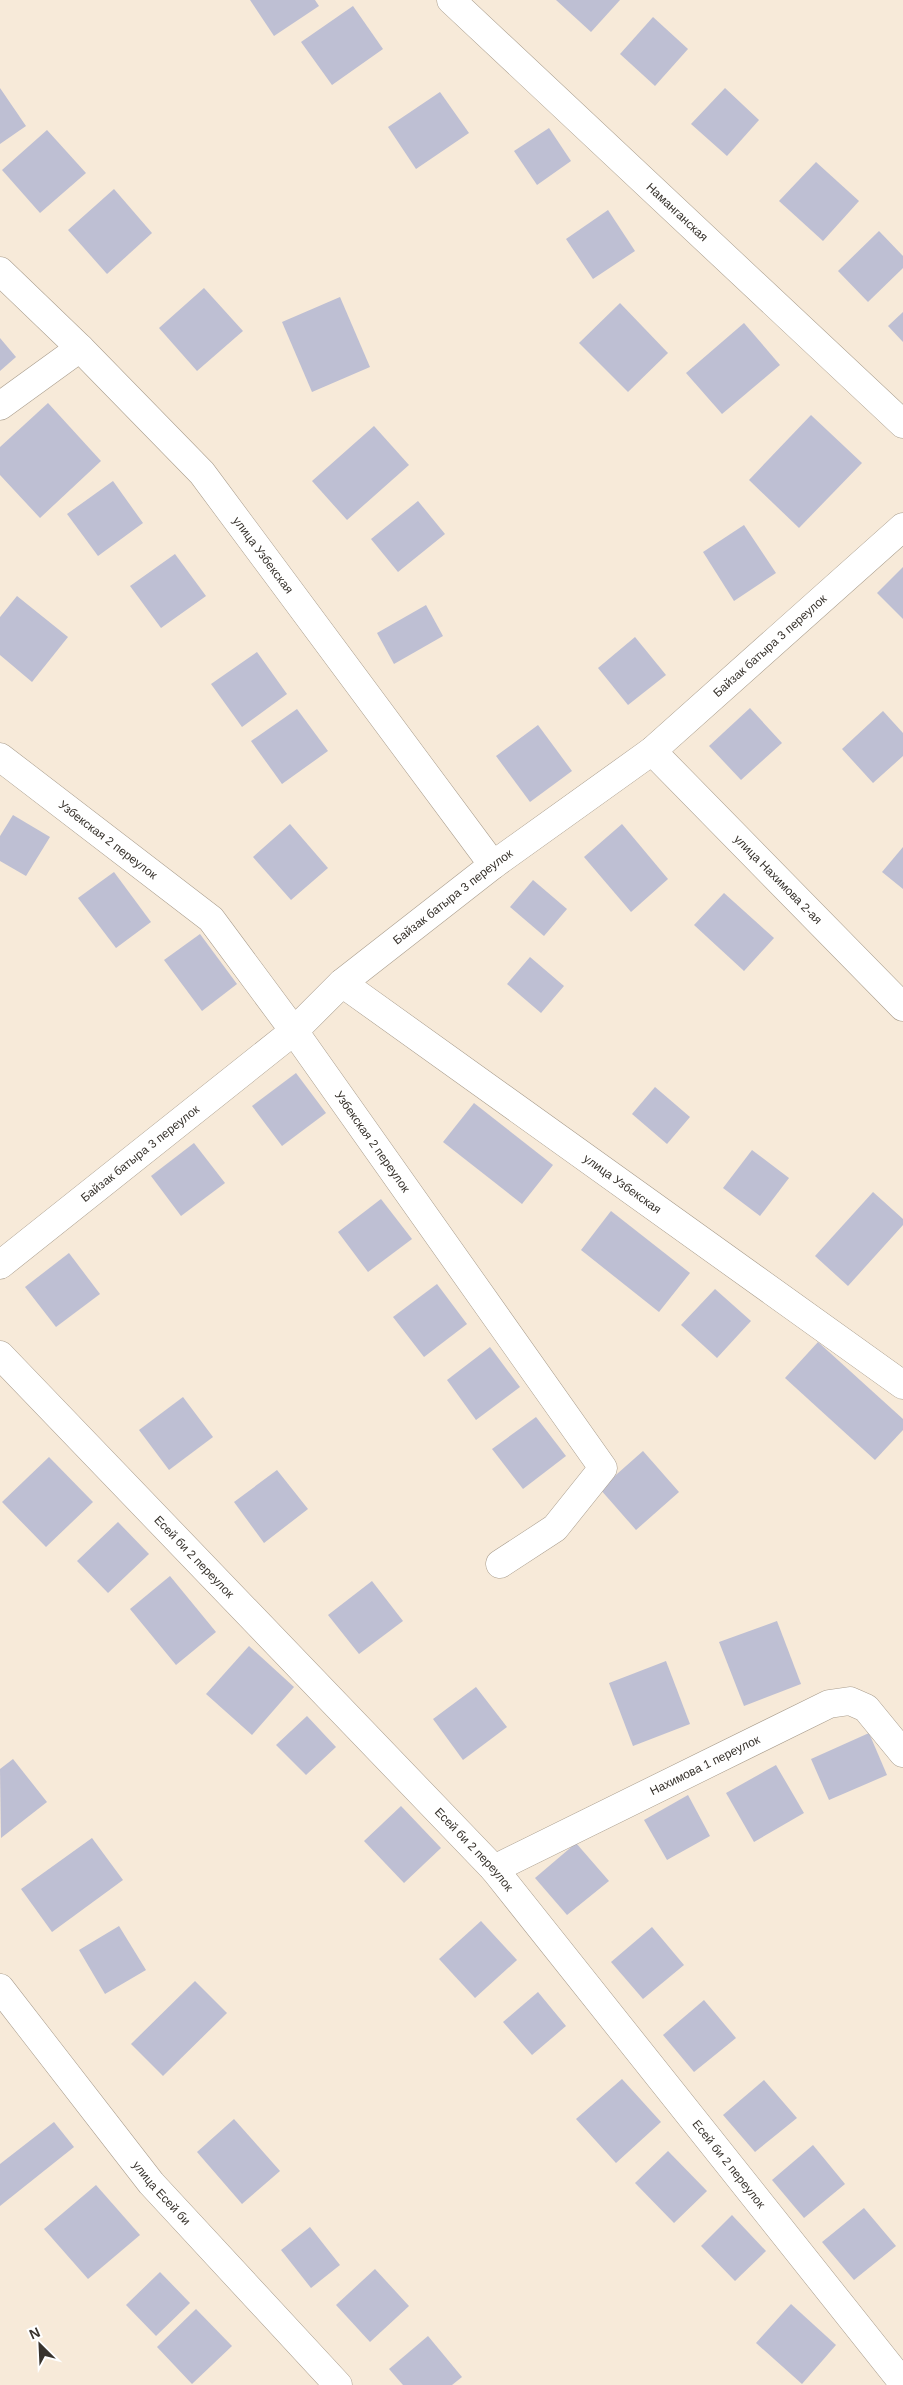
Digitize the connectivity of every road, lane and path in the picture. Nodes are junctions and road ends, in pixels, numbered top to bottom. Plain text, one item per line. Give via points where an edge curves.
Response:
1 (451, 0) edge
2 (0, 271) edge
3 (80, 348) junction
4 (0, 406) edge
5 (903, 424) edge
6 (903, 526) edge
7 (652, 751) junction
8 (0, 757) edge
9 (493, 865) junction
10 (342, 983) junction
11 (903, 1007) edge
12 (294, 1031) junction
13 (0, 1264) edge
14 (0, 1355) edge
15 (903, 1385) edge
16 (500, 1564) dead end
17 (903, 1753) edge
18 (494, 1869) junction
19 (0, 1988) edge
20 (903, 2383) edge
21 (338, 2385) edge

1 - 5 street, Наманганская
2 - 3 street, улица Узбекская
3 - 4 street
3 - 9 street, улица Узбекская via 202,473
6 - 7 street, Байзак батыра 3 переулок
7 - 9 street, Байзак батыра 3 переулок
7 - 11 street, улица Нахимова 2-ая
8 - 12 street, Узбекская 2 переулок via 211,919
9 - 10 street, Байзак батыра 3 переулок
10 - 12 street, Байзак батыра 3 переулок
10 - 15 street, улица Узбекская
12 - 13 street, Байзак батыра 3 переулок
12 - 16 street, Узбекская 2 переулок via 603,1468 555,1528
14 - 18 street, Есей би 2 переулок
17 - 18 street, Нахимова 1 переулок via 866,1708 850,1701 829,1704
18 - 20 street, Есей би 2 переулок
19 - 21 street, улица Есей би via 151,2183

